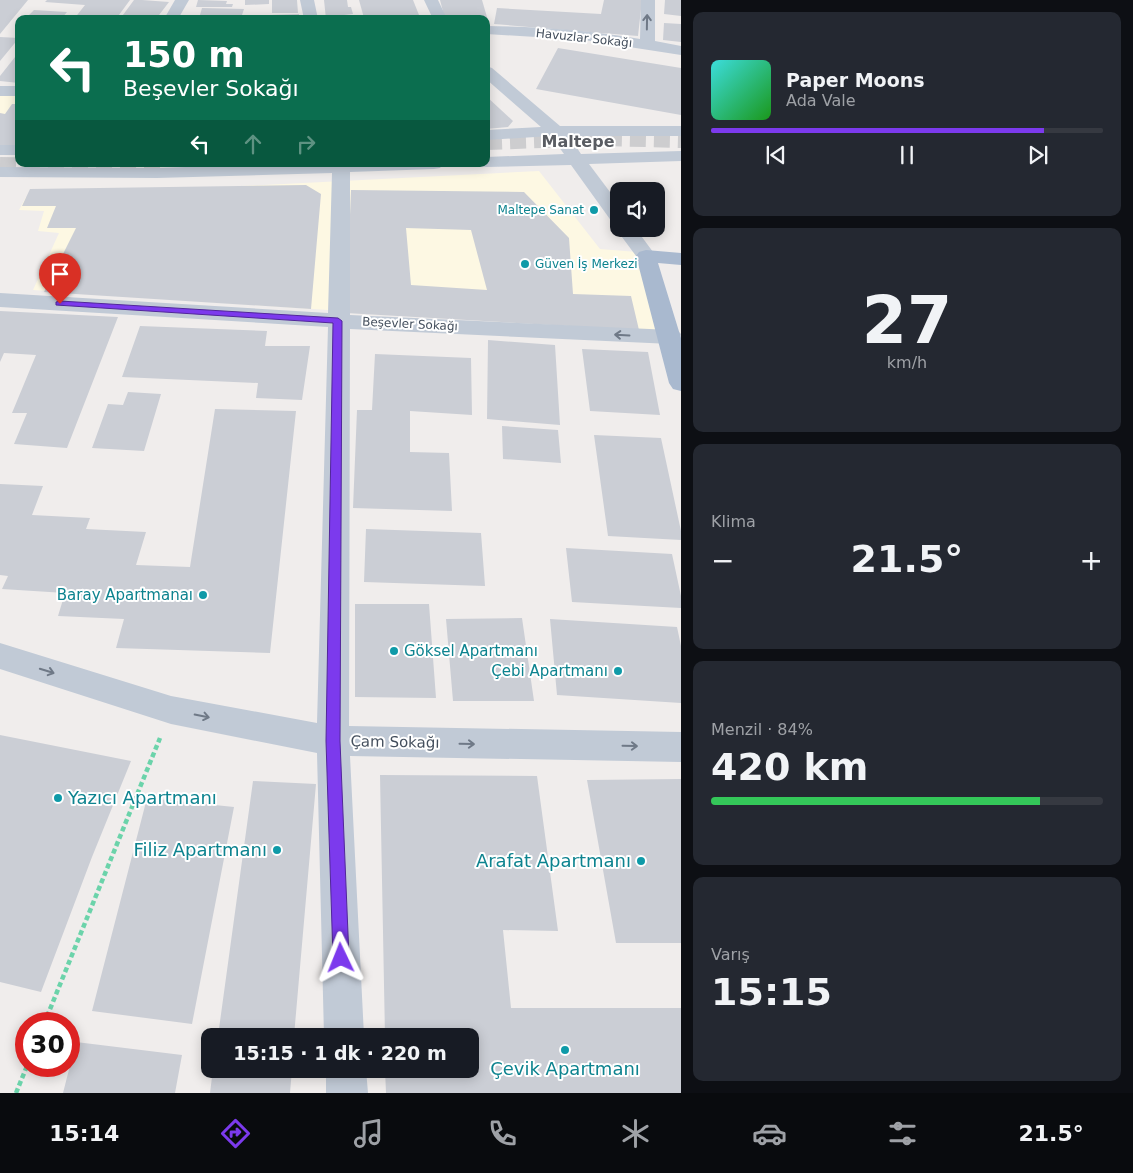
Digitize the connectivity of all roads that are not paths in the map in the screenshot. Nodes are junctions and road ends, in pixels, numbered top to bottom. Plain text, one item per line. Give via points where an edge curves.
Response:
1 (182, 0) edge
2 (307, 0) edge
3 (431, 0) edge
4 (648, 0) edge
5 (173, 15) edge
6 (310, 15) edge
7 (438, 15) edge
8 (490, 30) edge
9 (647, 44) junction
10 (680, 51) edge
11 (490, 73) edge
12 (0, 91) edge
13 (15, 92) edge
14 (556, 131) junction
15 (680, 131) edge
16 (490, 135) edge
17 (0, 150) edge
18 (15, 150) edge
19 (680, 156) edge
20 (576, 158) junction
21 (490, 162) edge
22 (315, 167) edge
23 (341, 167) edge
24 (0, 172) edge
25 (610, 205) edge
26 (632, 237) edge
27 (646, 256) junction
28 (680, 259) edge
29 (0, 300) edge
30 (338, 321) junction
31 (671, 337) junction
32 (680, 383) edge
33 (0, 656) edge
34 (333, 741) junction
35 (680, 747) edge
36 (344, 1028) edge
37 (346, 1078) edge
38 (347, 1093) edge

1 - 5 street
2 - 6 street
3 - 7 street
9 -> 4 street
8 - 9 street, Havuzlar Sokağı
9 - 10 street, Havuzlar Sokağı
11 - 14 street
12 - 13 street
14 - 15 street
14 - 16 street
14 - 20 street
17 - 18 street
19 - 20 street
20 - 21 street
20 - 25 street
22 - 24 street via 157,173
23 - 30 street
26 - 27 street
27 - 28 main road
27 - 31 main road
29 - 30 street, Beşevler Sokağı
31 -> 30 street, Beşevler Sokağı
30 - 34 street
31 - 32 main road
33 -> 34 street, Çam Sokağı via 171,710
34 -> 35 street, Çam Sokağı
34 - 36 street
37 - 38 street

